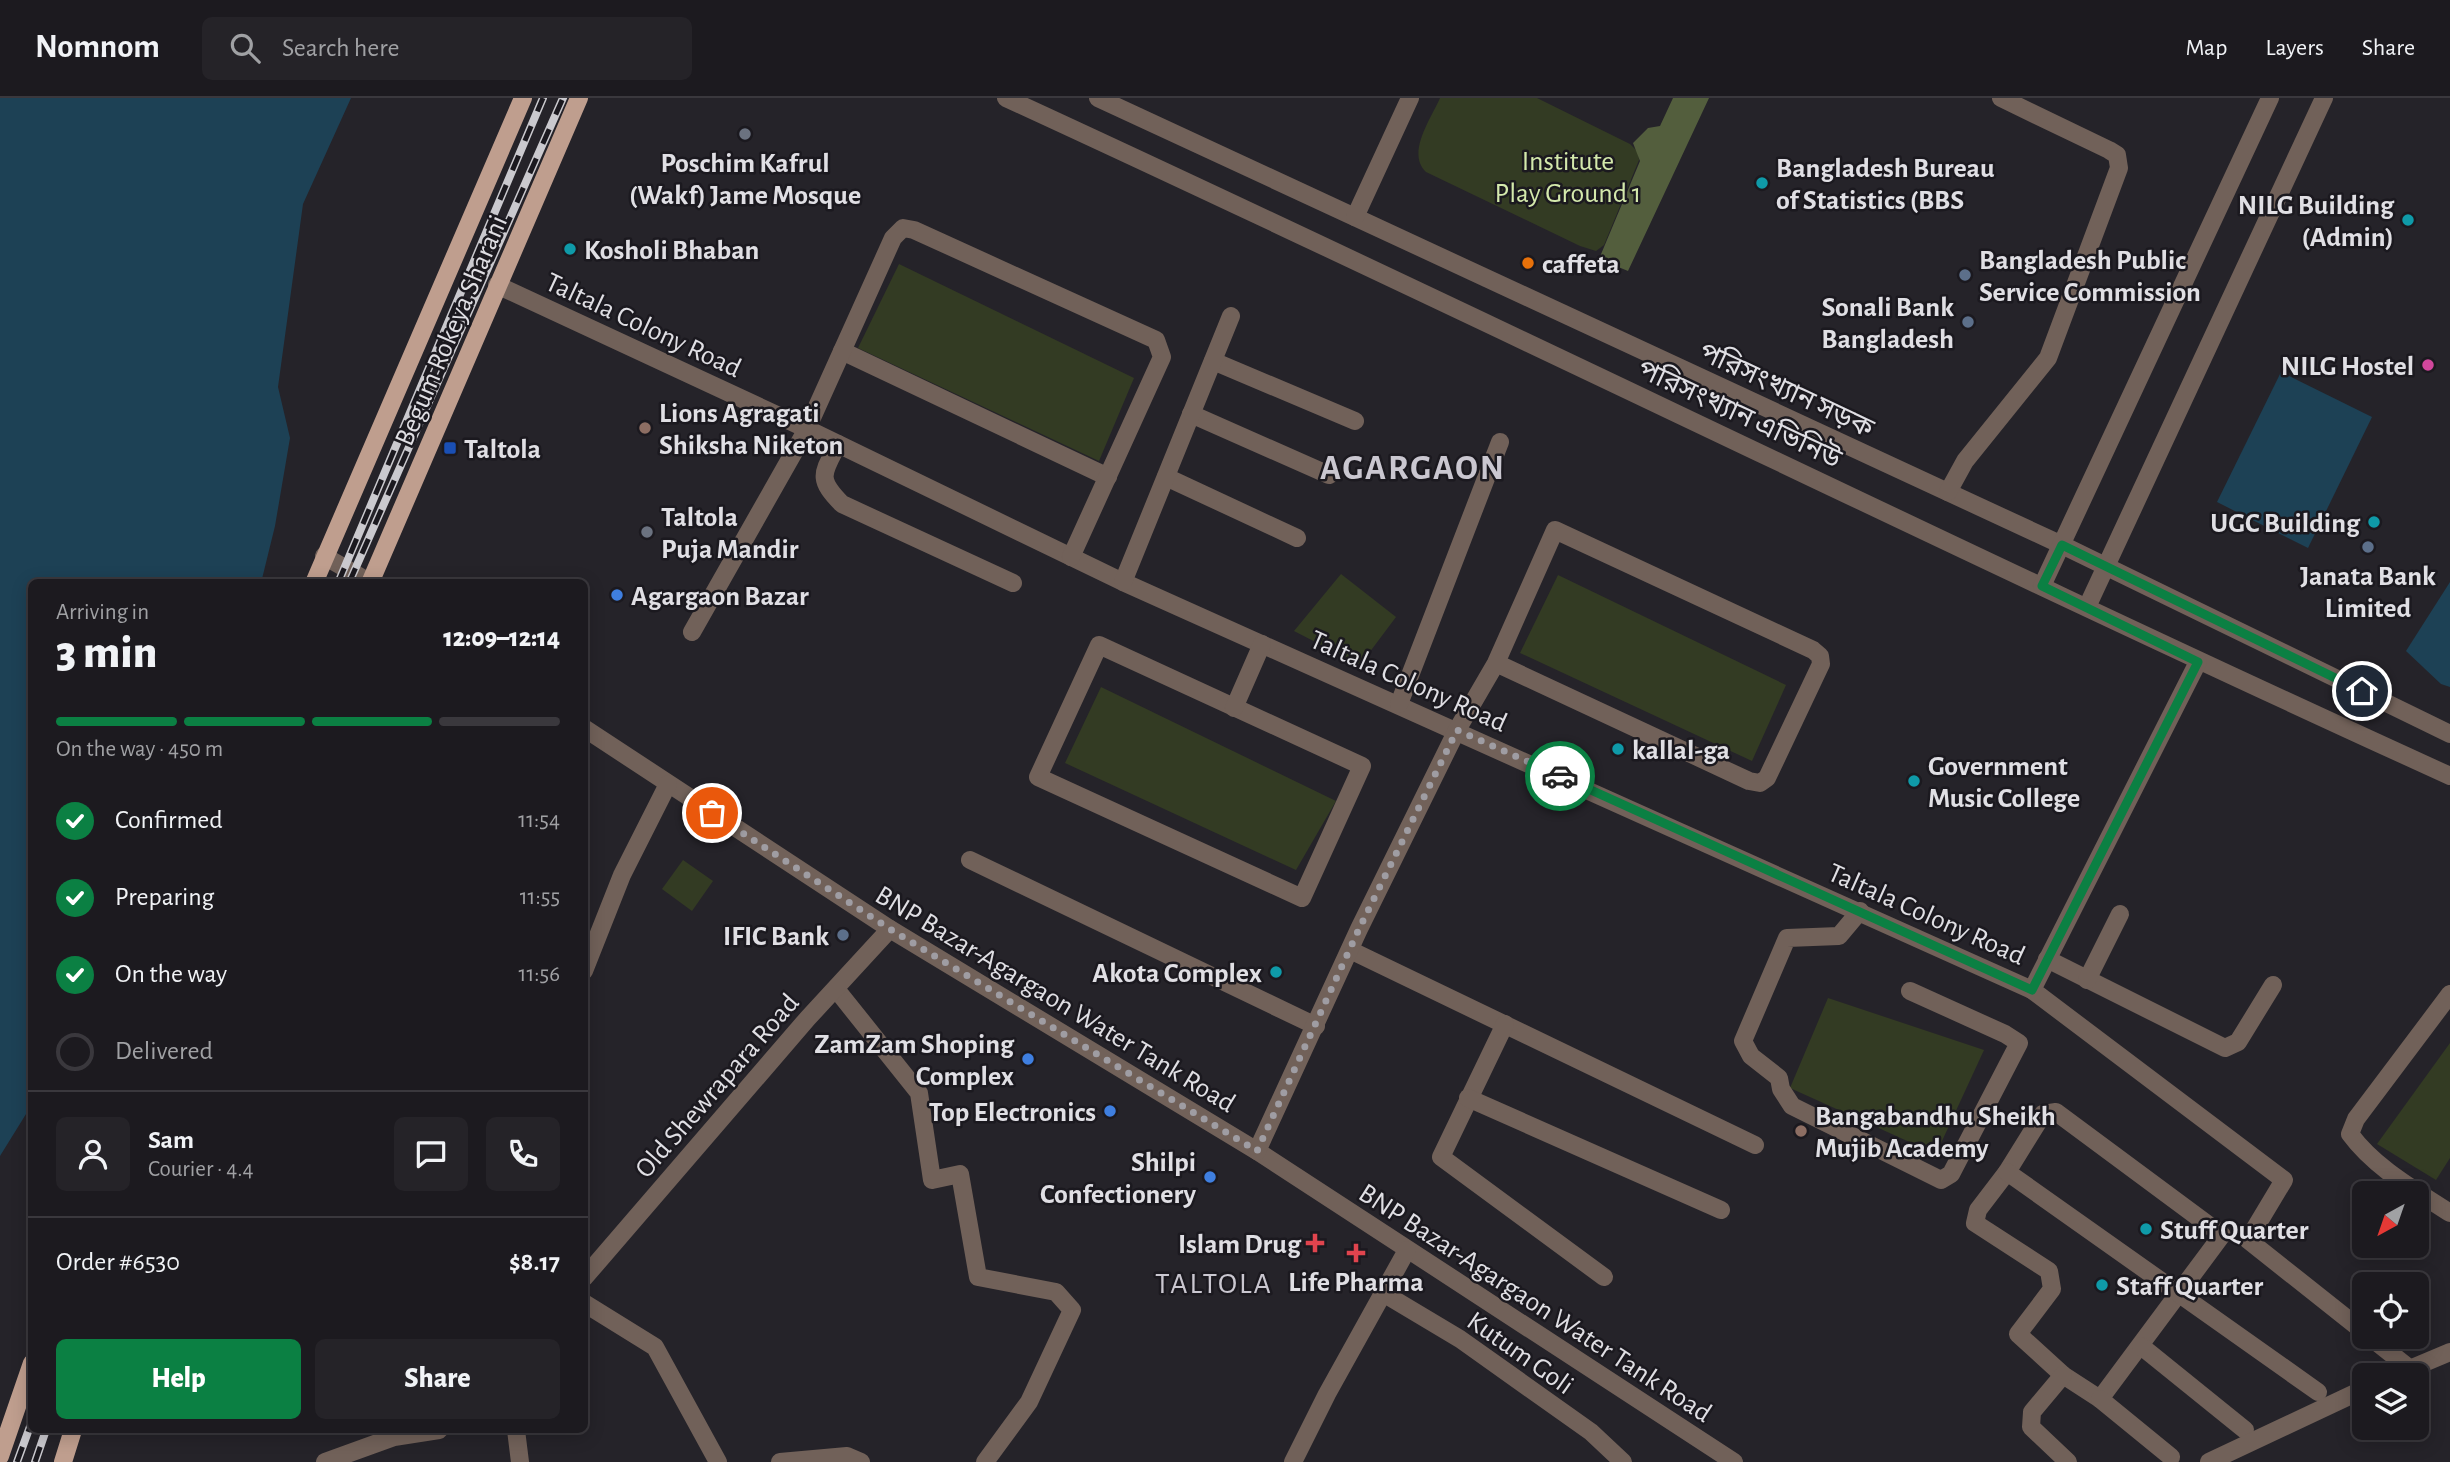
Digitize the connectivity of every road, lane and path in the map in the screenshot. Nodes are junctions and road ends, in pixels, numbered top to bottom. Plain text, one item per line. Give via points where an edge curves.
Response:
1 (523, 98) edge
2 (579, 98) edge
3 (1006, 98) edge
4 (1098, 98) edge
5 (1410, 98) edge
6 (2001, 98) edge
7 (2270, 98) edge
8 (2324, 98) edge
9 (1355, 217) junction
10 (497, 285) junction
11 (1231, 316) dead end
12 (842, 351) junction
13 (1213, 361) junction
14 (1191, 414) junction
15 (1355, 421) dead end
16 (807, 429) junction
17 (1500, 442) dead end
18 (838, 444) junction
19 (1329, 475) dead end
20 (1108, 477) junction
21 (1166, 477) junction
22 (1948, 492) junction
23 (1297, 538) dead end
24 (2062, 545) junction
25 (324, 556) junction
26 (1072, 558) junction
27 (2106, 566) junction
28 (315, 579) edge
29 (363, 579) edge
30 (372, 579) edge
31 (1123, 582) junction
32 (1013, 583) dead end
33 (2042, 586) junction
34 (2087, 607) junction
35 (692, 632) dead end
36 (1262, 644) junction
37 (2198, 662) junction
38 (1496, 663) junction
39 (1399, 704) junction
40 (1234, 708) junction
41 (1457, 730) junction
42 (588, 731) edge
43 (2450, 733) edge
44 (2450, 776) edge
45 (668, 784) junction
46 (970, 860) dead end
47 (1860, 911) junction
48 (2120, 914) dead end
49 (890, 929) junction
50 (1350, 950) junction
51 (2047, 959) junction
52 (588, 961) edge
53 (2087, 980) junction
54 (2273, 985) dead end
55 (836, 989) junction
56 (2032, 990) junction
57 (1910, 991) dead end
58 (2450, 994) edge
59 (1505, 1024) junction
60 (1316, 1026) junction
61 (1468, 1098) junction
62 (1755, 1145) dead end
63 (1257, 1151) junction
64 (2007, 1172) junction
65 (1721, 1210) dead end
66 (2450, 1213) edge
67 (1407, 1250) junction
68 (588, 1273) edge
69 (1604, 1277) dead end
70 (1383, 1293) junction
71 (2179, 1294) junction
72 (588, 1305) edge
73 (2352, 1322) edge
74 (2141, 1346) junction
75 (2381, 1349) edge
76 (2450, 1352) edge
77 (2393, 1363) edge
78 (2423, 1363) edge
79 (2063, 1374) junction
80 (28, 1375) edge
81 (2318, 1392) dead end
82 (2352, 1395) edge
83 (2100, 1399) junction
84 (2245, 1430) dead end
85 (72, 1433) edge
86 (416, 1433) edge
87 (516, 1433) edge
88 (0, 1456) edge
89 (2171, 1457) dead end
90 (63, 1462) edge
91 (325, 1462) edge
92 (520, 1462) edge
93 (718, 1462) edge
94 (780, 1462) edge
95 (861, 1462) edge
96 (985, 1462) edge
97 (1293, 1462) edge
98 (1623, 1462) edge
99 (1734, 1462) edge
100 (2068, 1462) edge
101 (2209, 1462) edge

1 - 25 main road, Begum Rokeya Sharani
2 - 10 main road, Begum Rokeya Sharani
3 - 33 street, পরিসংখ্যান এভিনিউ
4 - 9 street, পরিসংখ্যান সড়ক
5 - 9 street
6 - 22 street via 2109,150 2117,155 2119,168 2048,358 1965,461
7 - 24 street
8 - 27 street
9 - 22 street, পরিসংখ্যান সড়ক
10 - 16 street, Taltala Colony Road
10 - 30 main road, Begum Rokeya Sharani
11 - 13 street
12 - 16 street
12 - 20 street
12 - 20 street via 893,238 903,228 1156,340 1162,357
13 - 14 street
13 - 15 street
14 - 19 street
14 - 21 street
16 - 18 street, Taltala Colony Road
16 - 35 street
17 - 39 street
18 - 26 street, Taltala Colony Road
18 - 32 street via 823,473 824,482 842,504
20 - 26 street
21 - 23 street
21 - 31 street
22 - 24 street, পরিসংখ্যান সড়ক
24 - 27 street, পরিসংখ্যান সড়ক
24 - 33 street
25 - 28 main road, Begum Rokeya Sharani
25 - 29 street
26 - 31 street, Taltala Colony Road
27 - 34 street
27 - 43 street, পরিসংখ্যান সড়ক
31 - 36 street, Taltala Colony Road
33 - 34 street, পরিসংখ্যান এভিনিউ
34 - 37 street, পরিসংখ্যান এভিনিউ
36 - 39 street, Taltala Colony Road
36 - 40 street
37 - 44 street, পরিসংখ্যান এভিনিউ
37 - 51 street
38 - 38 street via 1555,530 1813,650 1821,664 1767,778 1760,783
38 - 41 street
39 - 41 street, Taltala Colony Road
40 - 40 street via 1362,766 1302,898 1038,777 1099,645
41 - 47 street, Taltala Colony Road
41 - 50 street
42 - 45 street, BNP Bazar-Agargaon Water Tank Road
45 - 49 street, BNP Bazar-Agargaon Water Tank Road
45 - 52 street via 622,875
46 - 60 street
47 - 56 street, Taltala Colony Road
47 - 57 street via 1839,936 1787,938 1742,1041 1751,1056 1779,1078 1792,1106 1941,1180 1951,1174 2019,1043
48 - 53 street
49 - 55 street, Old Shewrapara Road
49 - 63 street, BNP Bazar-Agargaon Water Tank Road
50 - 59 street
50 - 60 street
51 - 53 street
51 - 56 street
53 - 54 street via 2225,1048 2238,1042
55 - 68 street, Old Shewrapara Road
55 - 96 street via 919,1093 932,1180 960,1174 978,1277 1056,1292 1072,1310 1029,1402
56 - 73 street, Taltala Colony Road via 2284,1180 2248,1240
58 - 66 street via 2356,1119 2350,1134 2397,1178
59 - 61 street
59 - 62 street
60 - 63 street
61 - 65 street
61 - 69 street via 1441,1157
63 - 67 street, BNP Bazar-Agargaon Water Tank Road
64 - 71 street
64 - 71 street via 2043,1114 2056,1112 2222,1235
64 - 79 street via 1978,1210 1975,1223 2049,1271 2052,1289 2018,1334
67 - 70 street
67 - 99 street, BNP Bazar-Agargaon Water Tank Road
70 - 97 street
70 - 98 street, Kutum Goli via 1460,1339 1591,1432
71 - 74 street
71 - 81 street
72 - 93 street via 655,1347
74 - 83 street
74 - 84 street
75 - 77 street
76 - 78 street
79 - 83 street
79 - 100 street via 2032,1412 2031,1427
80 - 88 main road
82 - 101 street
83 - 89 street
85 - 90 main road
86 - 91 street
87 - 92 street
94 - 95 street via 847,1456

